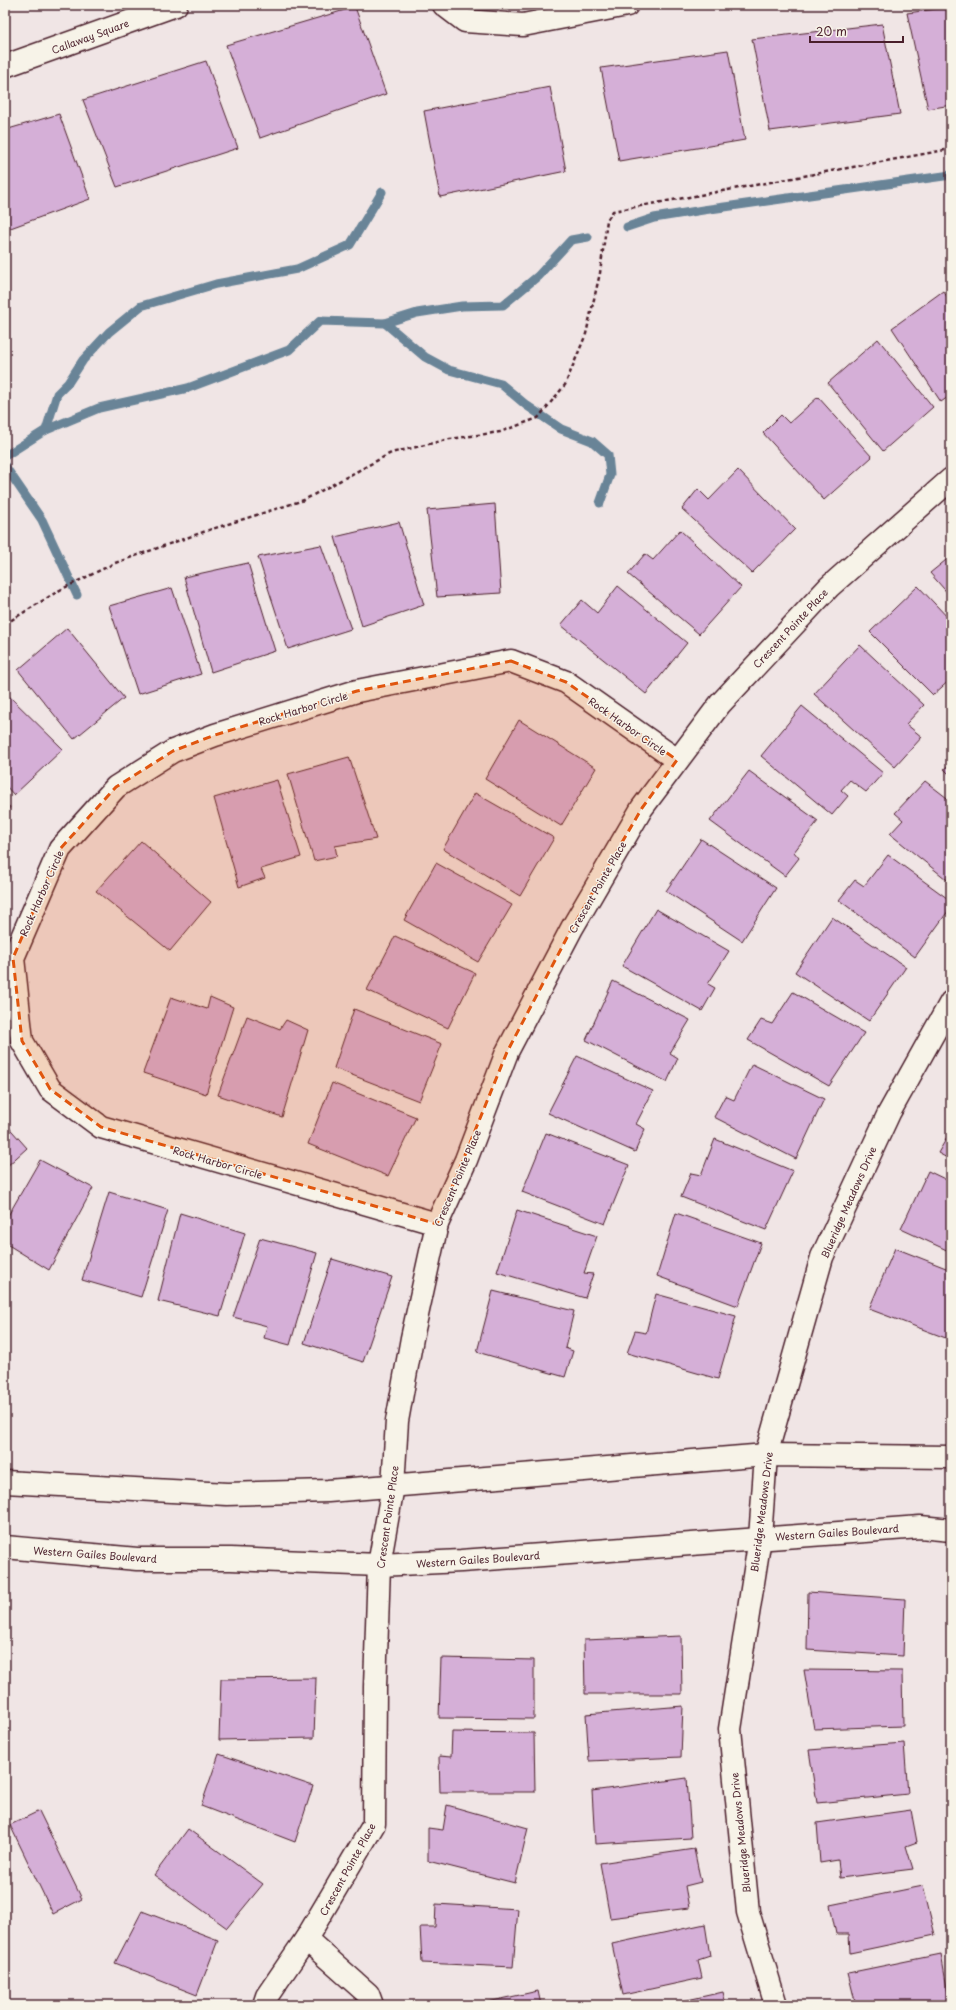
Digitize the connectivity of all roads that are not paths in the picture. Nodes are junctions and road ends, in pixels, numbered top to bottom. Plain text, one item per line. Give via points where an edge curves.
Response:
1 (176, 5) edge
2 (444, 5) edge
3 (628, 5) edge
4 (5, 66) edge
5 (951, 479) edge
6 (677, 760) junction
7 (951, 1002) edge
8 (437, 1224) junction
9 (766, 1455) junction
10 (951, 1457) edge
11 (5, 1482) edge
12 (393, 1486) junction
13 (951, 1530) edge
14 (760, 1538) junction
15 (5, 1547) edge
16 (379, 1564) junction
17 (306, 1939) junction
18 (264, 2005) edge
19 (372, 2005) edge
20 (776, 2005) edge

1 - 4 street, Callaway Square
2 - 3 street via 465,21 523,25
5 - 6 street, Crescent Pointe Place via 829,587 720,704
6 - 8 street, Crescent Pointe Place via 642,808 572,928 511,1046 466,1160
6 - 8 street, Rock Harbor Circle via 566,682 511,661 356,691 215,735 173,751 116,786 60,849 13,958 22,1041 50,1089 101,1127
7 - 9 street, Blueridge Meadows Drive via 889,1113 822,1256
8 - 12 street, Crescent Pointe Place via 397,1421
9 - 10 street
9 - 12 street
9 - 14 street, Blueridge Meadows Drive
11 - 12 street via 227,1494
12 - 16 street, Crescent Pointe Place
13 - 14 street, Western Gailes Boulevard via 920,1526
14 - 16 street, Western Gailes Boulevard via 461,1561
14 - 20 street, Blueridge Meadows Drive via 730,1728 748,1912
15 - 16 street, Western Gailes Boulevard via 137,1559
16 - 17 street, Crescent Pointe Place via 374,1824
17 - 18 street, Crescent Pointe Place via 267,1996
17 - 19 street via 368,1994

